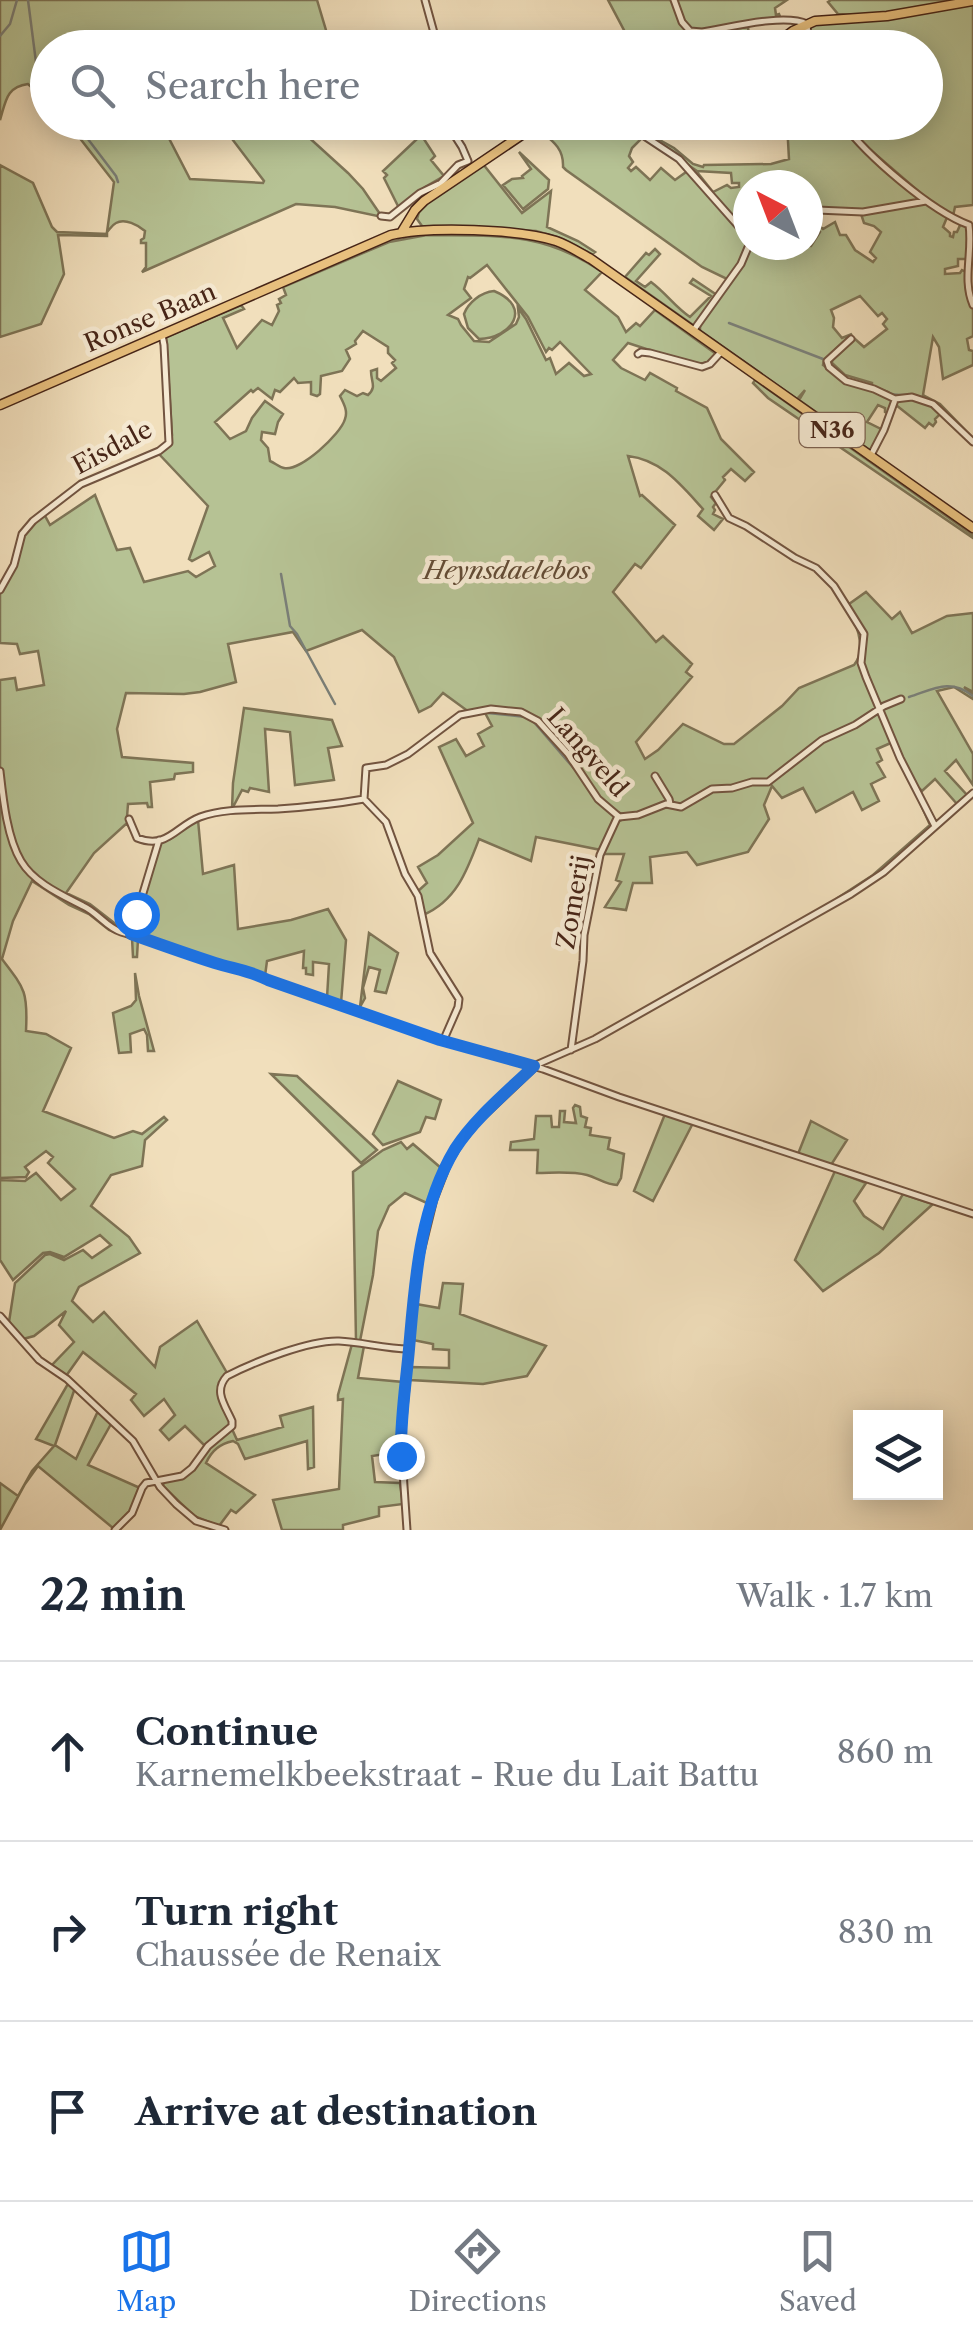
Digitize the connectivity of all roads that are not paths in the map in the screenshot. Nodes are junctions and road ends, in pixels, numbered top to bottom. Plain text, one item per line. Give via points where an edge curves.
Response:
1 (425, 0) edge
2 (674, 0) edge
3 (973, 2) edge
4 (807, 26) junction
5 (433, 30) edge
6 (691, 30) edge
7 (709, 30) edge
8 (800, 30) edge
9 (807, 30) edge
10 (458, 140) edge
11 (514, 140) edge
12 (651, 140) edge
13 (859, 140) edge
14 (468, 161) junction
15 (478, 164) junction
16 (439, 184) junction
17 (430, 197) junction
18 (926, 201) junction
19 (823, 210) edge
20 (381, 216) dead end
21 (733, 220) edge
22 (971, 223) edge
23 (416, 231) junction
24 (401, 233) junction
25 (744, 260) edge
26 (973, 305) edge
27 (693, 331) junction
28 (162, 334) junction
29 (851, 340) dead end
30 (721, 351) junction
31 (638, 354) dead end
32 (895, 399) junction
33 (0, 405) edge
34 (973, 442) edge
35 (870, 457) junction
36 (715, 495) dead end
37 (973, 528) edge
38 (0, 590) edge
39 (902, 698) dead end
40 (880, 709) junction
41 (0, 771) edge
42 (654, 776) dead end
43 (973, 793) edge
44 (364, 799) junction
45 (670, 804) junction
46 (618, 816) junction
47 (130, 819) dead end
48 (935, 826) junction
49 (159, 840) junction
50 (131, 934) junction
51 (444, 1040) junction
52 (571, 1050) junction
53 (534, 1066) junction
54 (973, 1214) edge
55 (0, 1316) edge
56 (409, 1349) junction
57 (155, 1480) junction
58 (125, 1521) junction
59 (116, 1530) edge
60 (129, 1530) edge
61 (226, 1530) edge
62 (407, 1530) edge

1 - 5 street
2 - 6 street
3 - 4 main road
4 - 7 street via 801,20 772,21
4 - 8 main road
4 - 9 street
10 - 14 street
11 - 15 main road
12 - 21 street via 680,158
13 - 18 street
14 - 15 street
14 - 16 street
15 - 17 main road
16 - 17 street
16 - 20 street via 390,217
17 - 23 main road via 418,212
17 - 24 main road
18 - 19 street via 863,212
18 - 22 street
22 - 26 street
23 - 24 main road, N36
23 - 27 main road, N36 via 553,240
24 - 28 main road, Ronse Baan / N36
25 - 27 street
27 - 30 main road, N36
28 - 33 main road, Ronse Baan / N36
28 - 38 street, Eisdale via 169,443 82,484 34,521
29 - 32 street via 828,366 846,381
30 - 31 street via 702,367
30 - 35 main road, N36
32 - 34 street via 912,396 934,404
32 - 35 street
35 - 37 main road, N36
36 - 40 street via 729,518 816,568 838,590 864,634 862,666
39 - 40 street
40 - 45 street via 822,740 768,782 715,789 681,807
40 - 48 street
41 - 50 street via 24,865
42 - 45 street
43 - 48 street
44 - 46 street, Langveld via 368,767 408,754 460,716 507,710 538,722
44 - 49 street via 212,814
44 - 51 street via 386,822 420,903 430,954 459,999
45 - 46 street
46 - 52 street, Zomerij via 602,849 585,928
47 - 49 street via 137,838
48 - 52 street via 851,894
49 - 50 street
50 - 51 street
51 - 53 street
52 - 53 street
53 - 54 street
53 - 56 street via 472,1128 448,1163 420,1247
55 - 57 street via 39,1360 128,1435
56 - 57 street via 318,1342 228,1375 219,1390 232,1426 182,1476
56 - 62 street via 401,1442
57 - 58 street via 142,1488
57 - 61 street via 191,1518
58 - 59 street
58 - 60 street

